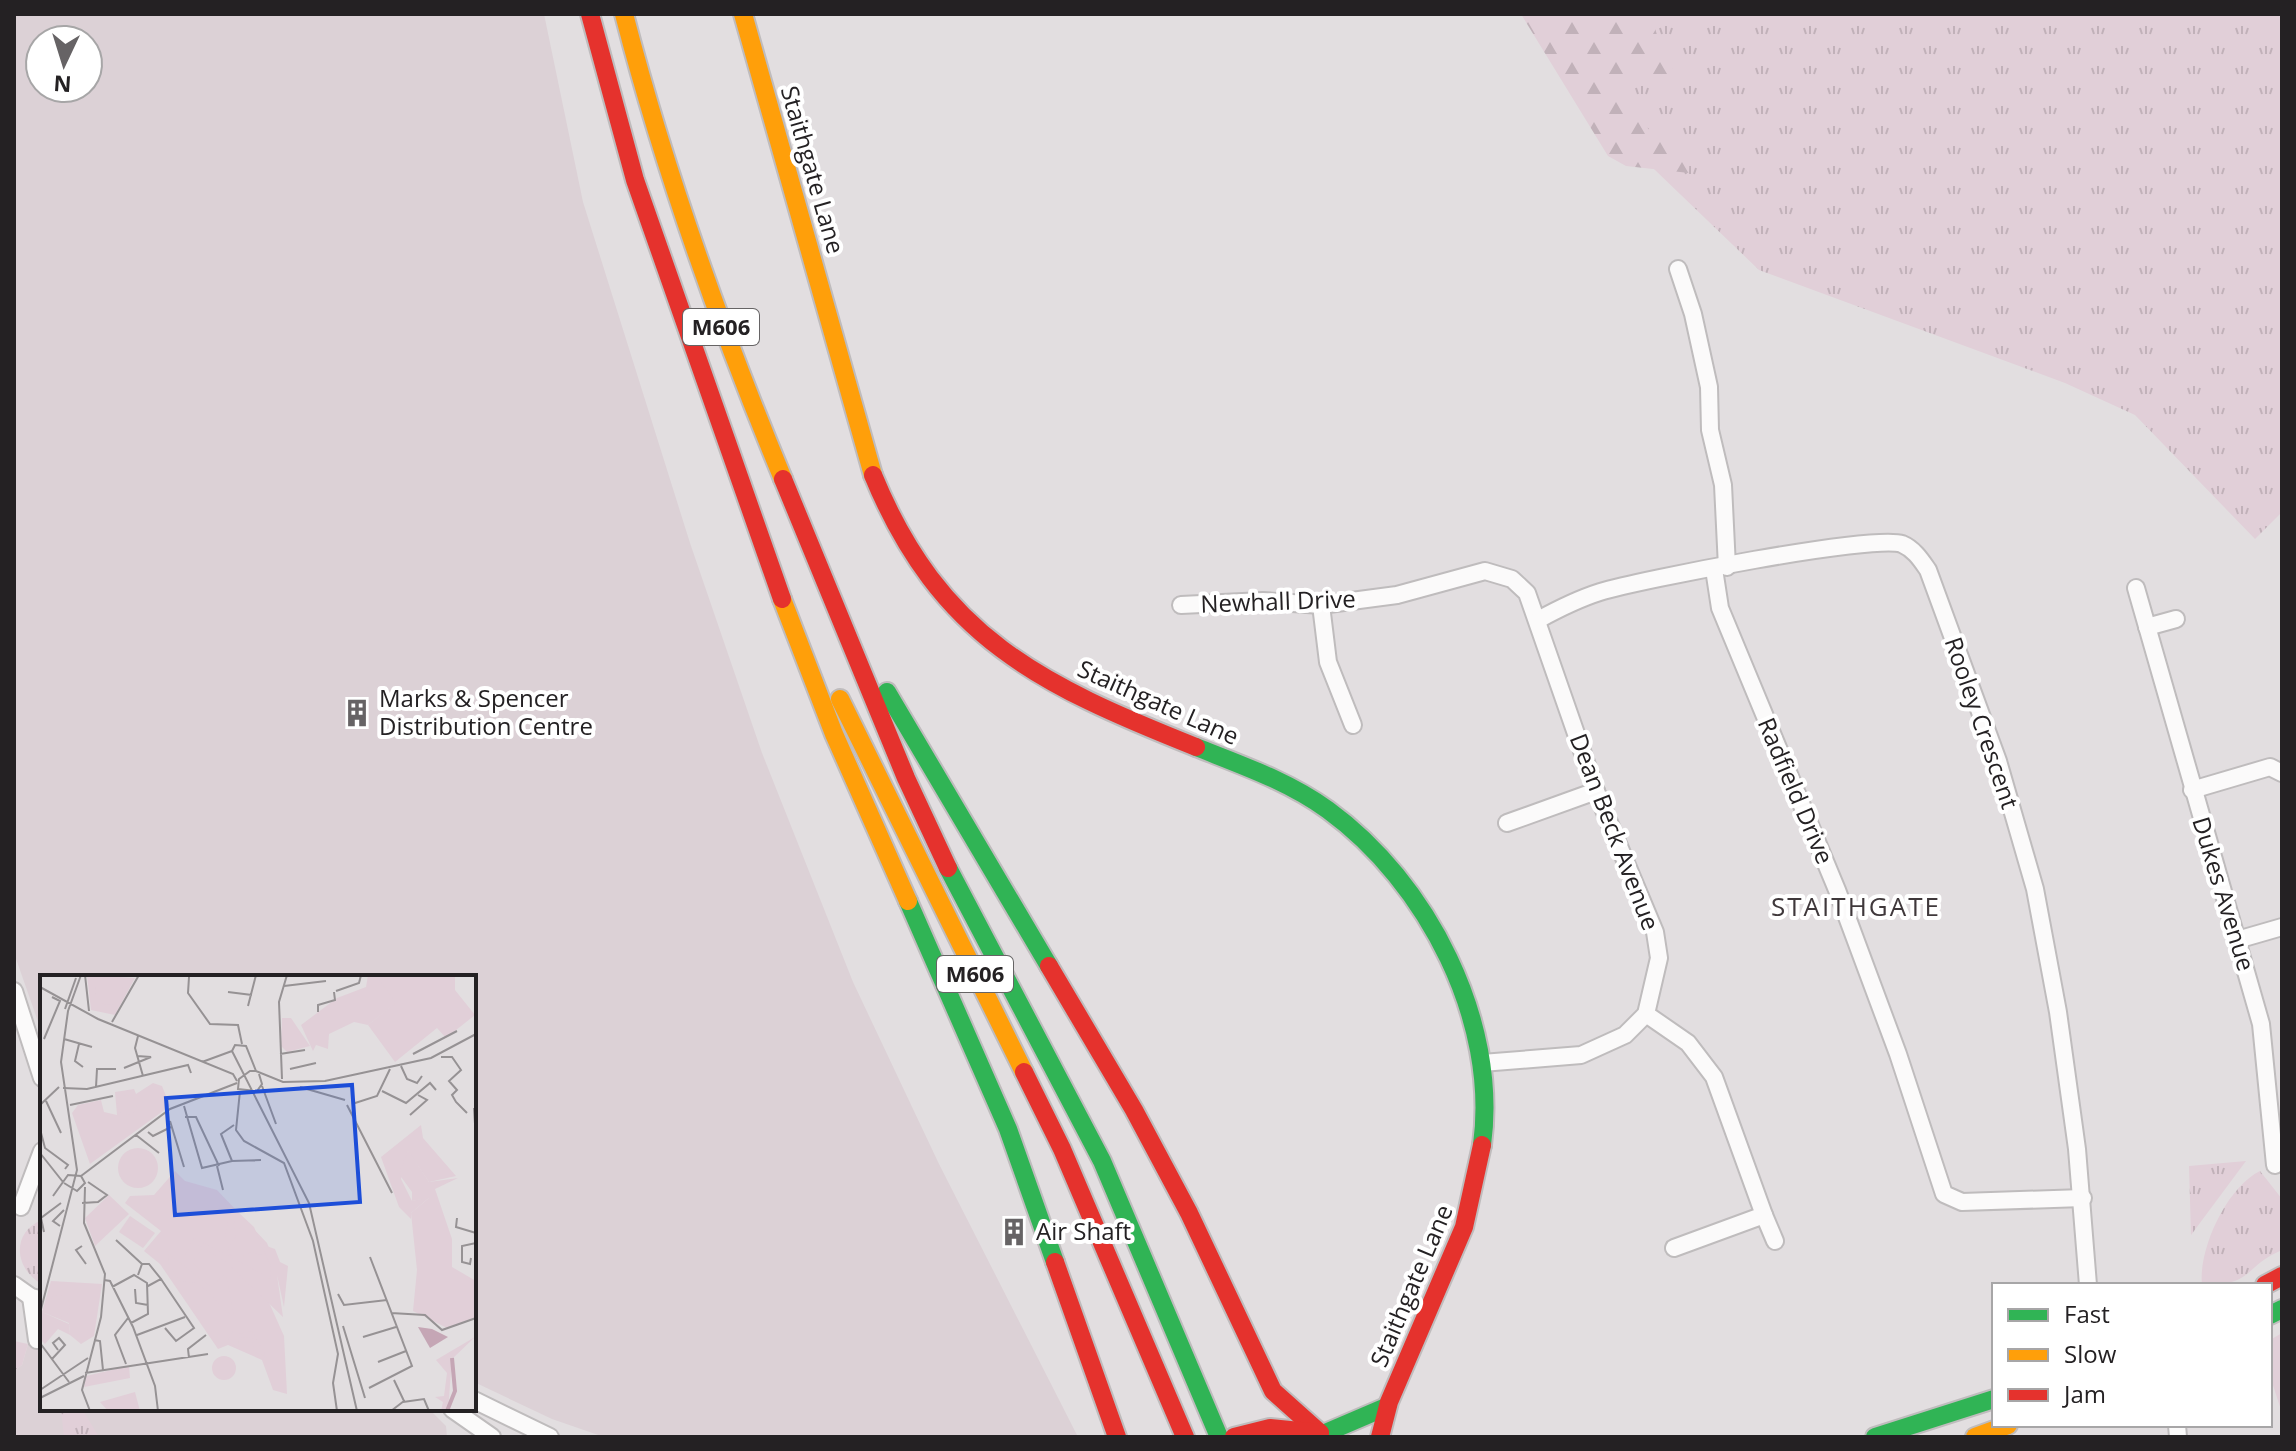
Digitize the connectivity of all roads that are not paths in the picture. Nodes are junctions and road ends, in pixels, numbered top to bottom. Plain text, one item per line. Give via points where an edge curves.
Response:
1 (590, 14) edge
2 (624, 14) edge
3 (743, 14) edge
4 (1678, 269) dead end
5 (751, 517) junction
6 (1720, 568) junction
7 (2136, 588) dead end
8 (1181, 605) dead end
9 (1321, 605) junction
10 (2176, 619) dead end
11 (1538, 620) junction
12 (2147, 627) junction
13 (847, 629) junction
14 (1353, 725) dead end
15 (2282, 773) edge
16 (2192, 790) junction
17 (1596, 791) junction
18 (1507, 823) dead end
19 (2282, 927) edge
20 (2237, 940) junction
21 (14, 991) edge
22 (1646, 1014) junction
23 (1482, 1063) junction
24 (40, 1072) edge
25 (2275, 1093) edge
26 (40, 1156) edge
27 (2275, 1165) dead end
28 (2083, 1198) junction
29 (40, 1201) edge
30 (18, 1210) edge
31 (1764, 1215) junction
32 (1775, 1241) dead end
33 (1674, 1248) dead end
34 (2088, 1283) edge
35 (14, 1285) edge
36 (36, 1298) edge
37 (40, 1335) edge
38 (1992, 1400) edge
39 (476, 1401) edge
40 (1386, 1407) junction
41 (455, 1411) edge
42 (1106, 1411) junction
43 (2002, 1427) edge
44 (1324, 1434) edge
45 (492, 1437) edge
46 (550, 1437) edge
47 (1103, 1437) edge
48 (1117, 1437) edge
49 (1185, 1437) edge
50 (1219, 1437) edge
51 (1234, 1437) edge
52 (1380, 1437) edge
53 (1875, 1437) edge
54 (1975, 1437) edge

1 - 5 main road, M606 via 635,180
2 - 13 main road, M606 via 714,309 784,488
3 - 23 main road, Staithgate Lane via 864,448 889,517 927,578 978,632 1030,668 1074,693 1305,795 1378,852 1431,925 1467,1002
4 - 6 street, Radfield Drive via 1709,387 1710,430 1723,485
5 - 42 main road, M606 via 834,734 1008,1129
5 - 49 main road, M606 via 1062,1149
6 - 11 street, Rooley Crescent via 1601,592
6 - 28 street, Radfield Drive via 1720,608 1837,890 1944,1194 1962,1202
6 - 28 street, Rooley Crescent via 1881,542 1902,544 1928,570 1998,761 2035,889
7 - 12 street, Dukes Avenue
8 - 9 street, Newhall Drive
9 - 11 street, Newhall Drive via 1397,595 1485,571 1512,579 1527,593
9 - 14 street via 1328,662
10 - 12 street
11 - 17 street, Dean Beck Avenue
12 - 16 street, Dukes Avenue
13 - 44 main road, M606 via 1134,1110 1273,1391
13 - 50 main road, M606 via 907,778 1085,1127
15 - 16 street via 2270,767
16 - 20 street, Dukes Avenue
17 - 18 street
17 - 22 street, Dean Beck Avenue via 1655,932 1659,958
19 - 20 street
20 - 25 street, Dukes Avenue
21 - 24 street
22 - 23 street via 1625,1035 1581,1055
22 - 31 street via 1688,1043 1714,1077
23 - 40 main road, Staithgate Lane via 1484,1133 1474,1197 1443,1284
25 - 27 street, Dukes Avenue
26 - 30 street
28 - 34 street, Rooley Crescent
29 - 30 street
31 - 32 street
31 - 33 street
35 - 36 street
36 - 37 street via 37,1340
38 - 53 main road
39 - 46 street
40 - 44 main road, Staithgate Lane
40 - 52 main road, Staithgate Lane
41 - 45 street
42 - 47 main road, M606
42 - 48 main road, M606
43 - 54 main road
44 - 51 main road via 1260,1430

